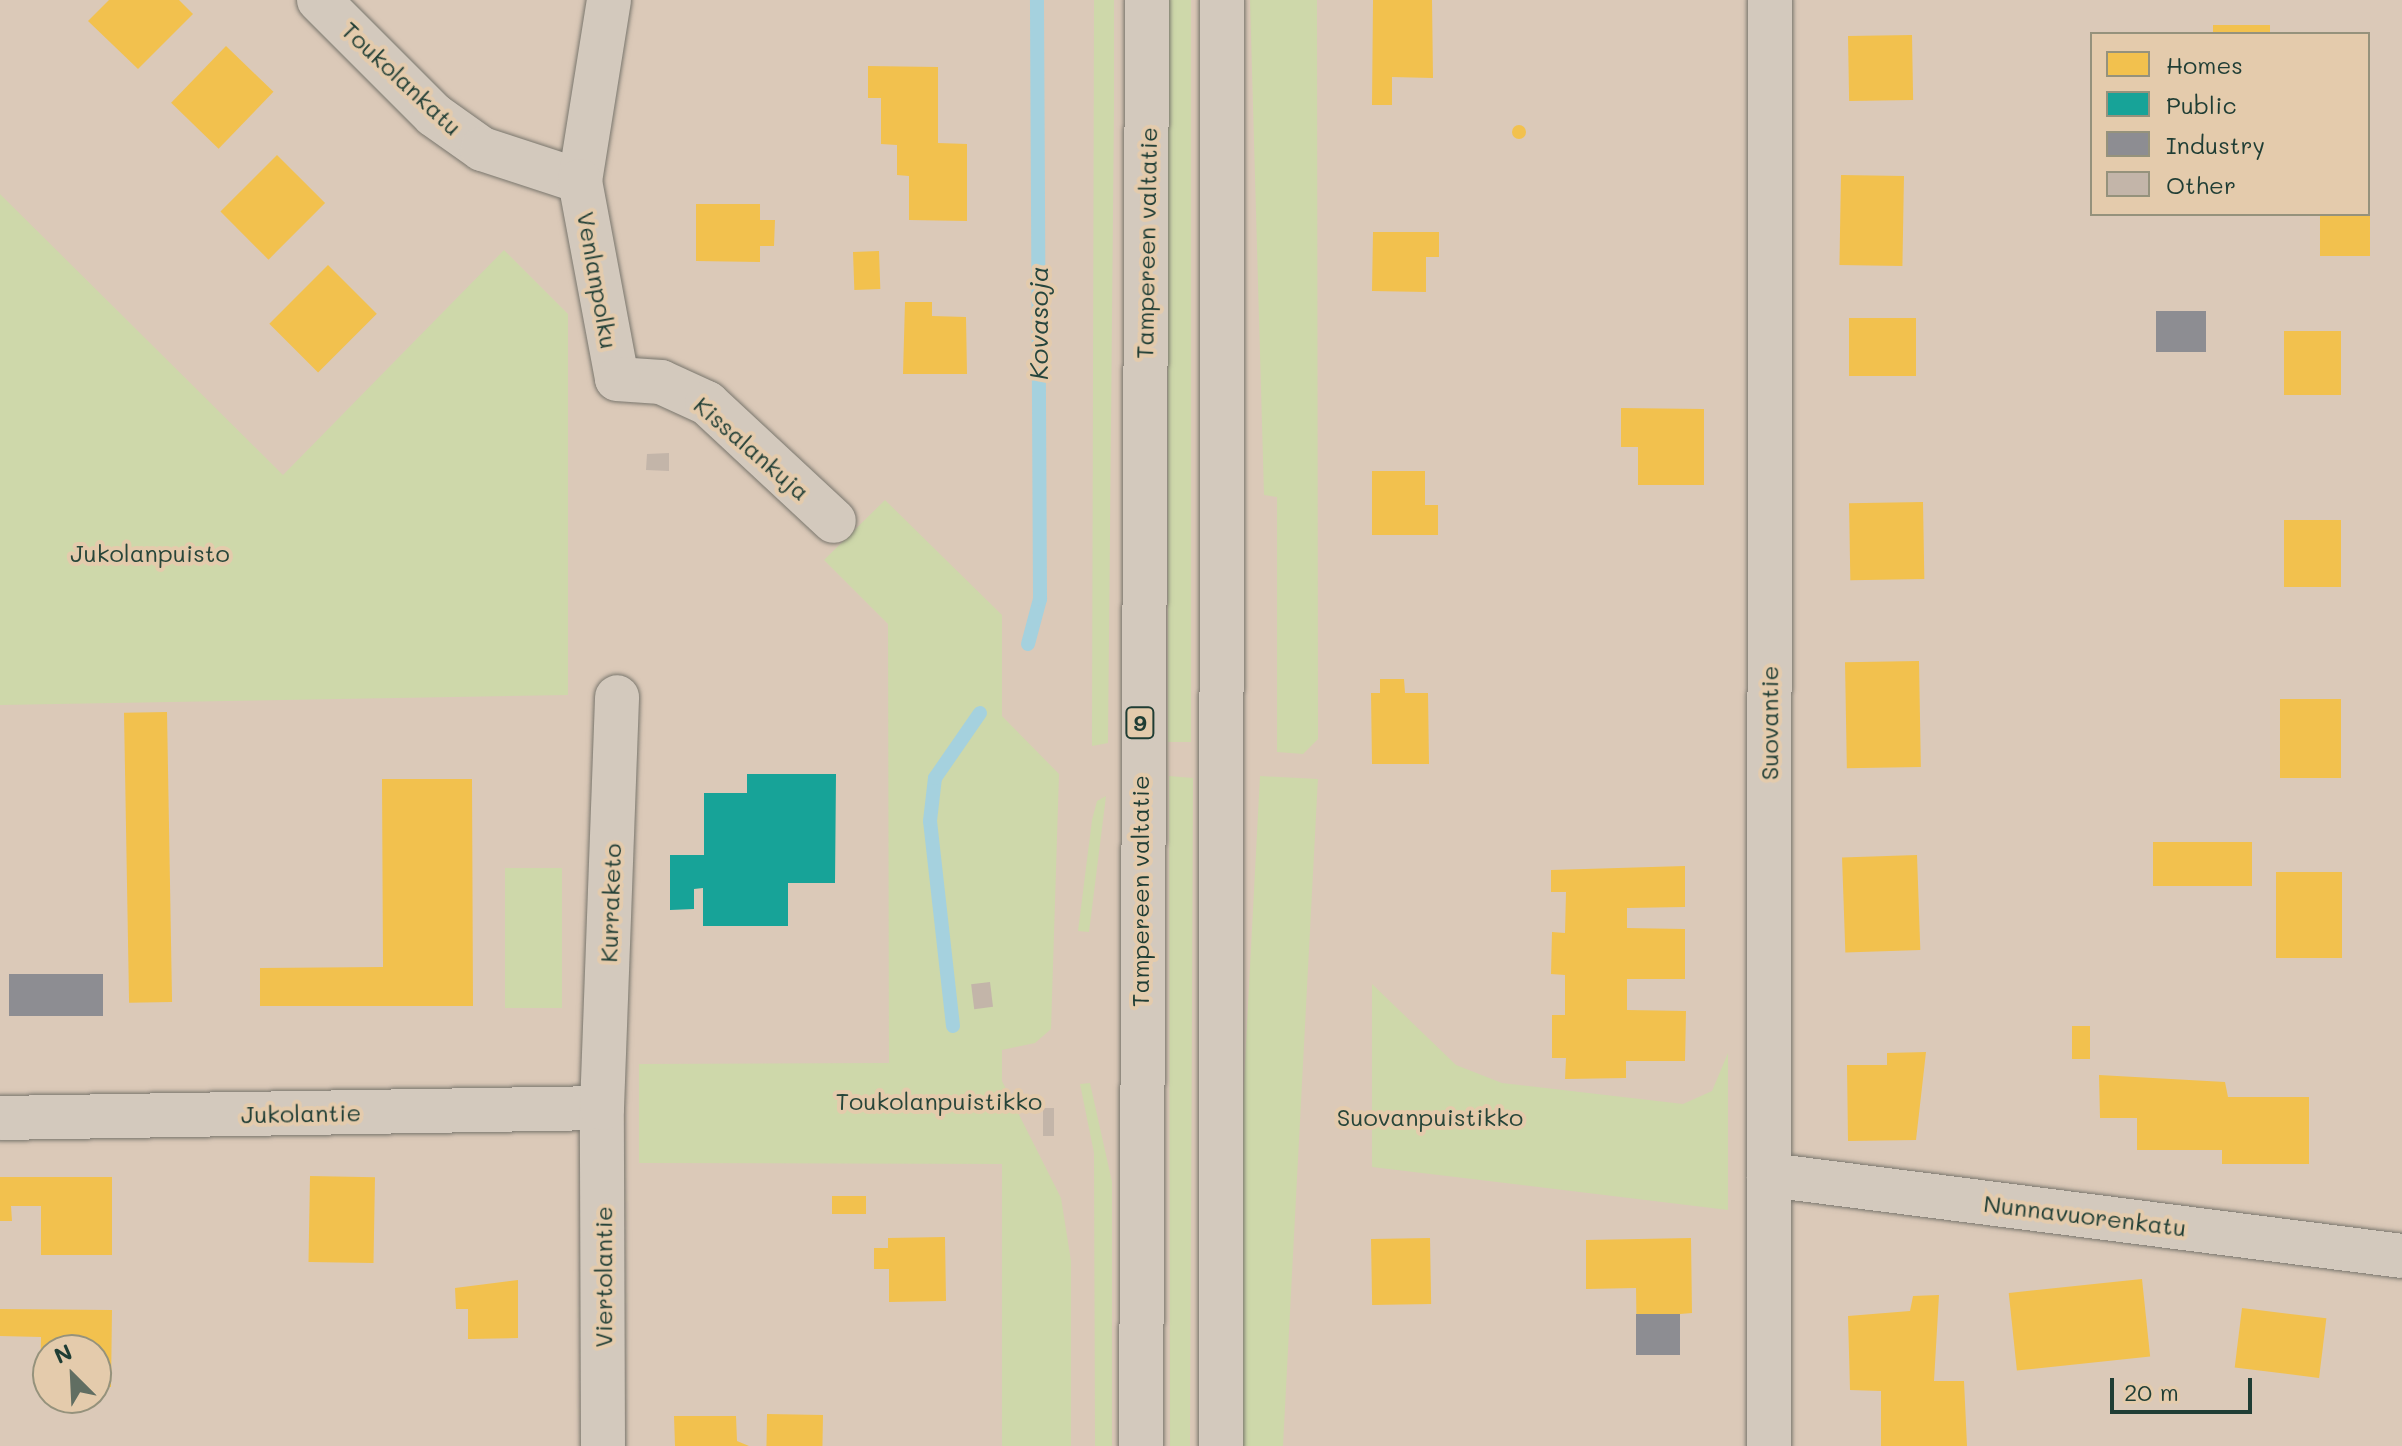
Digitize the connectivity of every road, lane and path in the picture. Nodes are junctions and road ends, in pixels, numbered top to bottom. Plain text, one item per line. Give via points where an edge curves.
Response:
1 (319, 0) edge
2 (609, 0) edge
3 (1147, 0) edge
4 (1222, 0) edge
5 (1770, 0) edge
6 (580, 181) junction
7 (617, 379) joint
8 (834, 521) dead end
9 (617, 697) dead end
10 (602, 1108) junction
11 (0, 1118) edge
12 (1769, 1175) junction
13 (2402, 1256) edge
14 (603, 1446) edge
15 (1141, 1446) edge
16 (1221, 1446) edge
17 (1769, 1446) edge

1 - 6 main road, Toukolankatu via 434,115 482,149
2 - 6 main road, Venlanpolku
3 - 15 main road, Tampereen valtatie / 9
4 - 16 main road
5 - 12 main road, Suovantie
6 - 7 main road, Venlanpolku
7 - 8 main road, Kissalankuja via 661,382 707,403
9 - 10 main road, Kurraketo
10 - 11 main road, Jukolantie
10 - 14 main road, Viertolantie
12 - 13 main road, Nunnavuorenkatu
12 - 17 main road, Suovantie

